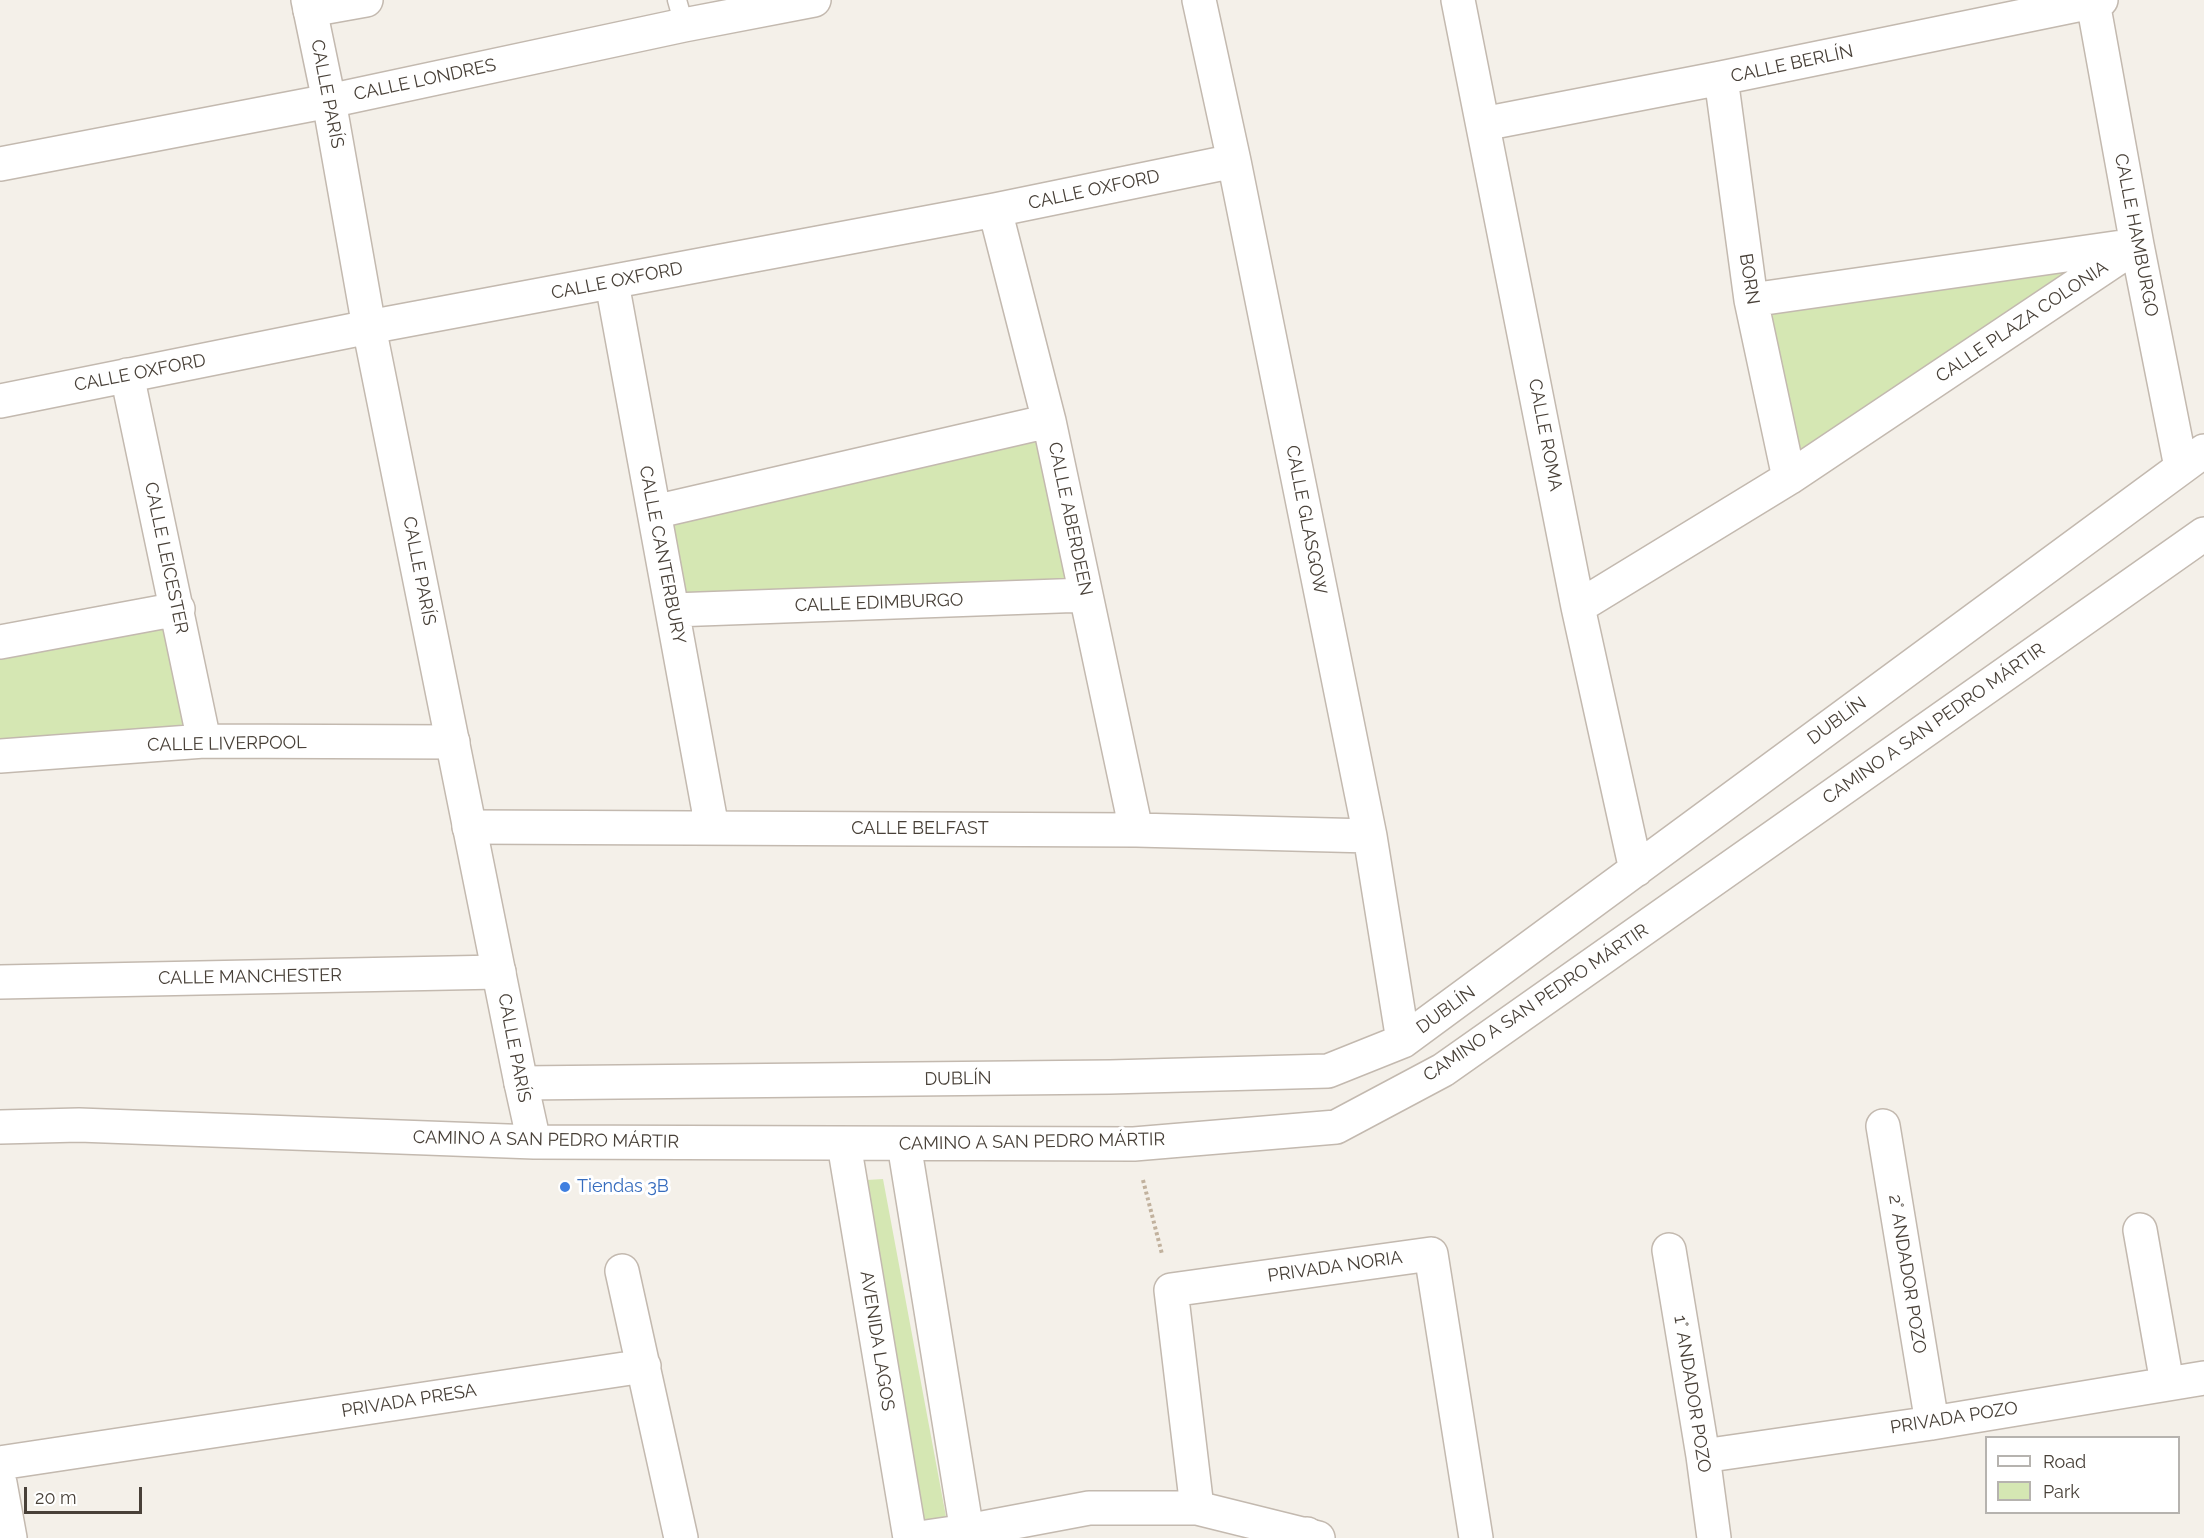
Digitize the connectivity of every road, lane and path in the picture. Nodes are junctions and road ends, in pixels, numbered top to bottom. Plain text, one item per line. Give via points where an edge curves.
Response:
1 (366, 0) edge
2 (814, 0) edge
3 (1199, 0) edge
4 (1458, 0) edge
5 (2097, 1) edge
6 (309, 5) edge
7 (680, 13) edge
8 (1721, 78) junction
9 (329, 101) junction
10 (1483, 124) junction
11 (1234, 161) junction
12 (0, 164) edge
13 (995, 210) junction
14 (2137, 245) junction
15 (612, 283) junction
16 (1751, 300) junction
17 (369, 327) junction
18 (127, 375) junction
19 (0, 401) edge
20 (1049, 421) junction
21 (2192, 459) edge
22 (1789, 478) junction
23 (654, 512) junction
24 (2204, 534) edge
25 (1086, 595) junction
26 (1578, 607) junction
27 (178, 609) junction
28 (673, 610) junction
29 (0, 642) edge
30 (204, 741) junction
31 (453, 742) junction
32 (0, 756) edge
33 (470, 827) junction
34 (712, 828) junction
35 (1136, 830) junction
36 (1370, 836) junction
37 (1636, 870) junction
38 (499, 972) junction
39 (0, 982) edge
40 (1403, 1041) junction
41 (521, 1083) junction
42 (1883, 1126) dead end
43 (0, 1127) edge
44 (534, 1142) junction
45 (844, 1144) junction
46 (904, 1144) junction
47 (1134, 1144) junction
48 (2140, 1230) dead end
49 (1669, 1250) dead end
50 (622, 1271) dead end
51 (1171, 1290) junction
52 (644, 1366) junction
53 (2204, 1378) edge
54 (2167, 1383) junction
55 (1932, 1423) junction
56 (1703, 1456) junction
57 (0, 1463) edge
58 (0, 1484) edge
59 (1197, 1508) junction
60 (967, 1535) edge
61 (1310, 1537) edge
62 (10, 1538) edge
63 (681, 1538) edge
64 (910, 1538) edge
65 (919, 1538) edge
66 (1476, 1538) edge
67 (1714, 1538) edge

1 - 6 street
2 - 7 street, CALLE LONDRES
3 - 11 street, CALLE GLASGOW
4 - 10 street, CALLE ROMA
5 - 8 street, CALLE BERLÍN
5 - 14 street, CALLE HAMBURGO
6 - 9 street, CALLE PARÍS
7 - 9 street, CALLE LONDRES
8 - 10 street, CALLE BERLÍN
8 - 16 street, BORN
9 - 12 street, CALLE LONDRES
9 - 17 street, CALLE PARÍS
10 - 26 street, CALLE ROMA
11 - 13 street, CALLE OXFORD
11 - 36 street, CALLE GLASGOW
13 - 15 street, CALLE OXFORD
13 - 20 street, CALLE ABERDEEN
14 - 16 street, CALLE PLAZA COLONIA
14 - 21 street, CALLE HAMBURGO
14 - 22 street, CALLE PLAZA COLONIA
15 - 17 street, CALLE OXFORD
15 - 23 street, CALLE CANTERBURY
16 - 22 street, BORN
17 - 18 street, CALLE OXFORD
17 - 31 street, CALLE PARÍS
18 - 19 street, CALLE OXFORD
18 - 27 street, CALLE LEICESTER
20 - 23 street
20 - 25 street, CALLE ABERDEEN
21 - 37 street, DUBLÍN
22 - 26 street, CALLE PLAZA COLONIA
23 - 28 street, CALLE CANTERBURY
24 - 47 street, CAMINO A SAN PEDRO MÁRTIR via 1443,1070 1336,1126
25 - 28 street, CALLE EDIMBURGO
25 - 35 street, CALLE ABERDEEN
26 - 37 street, CALLE ROMA
27 - 29 street
27 - 30 street, CALLE LEICESTER
28 - 34 street, CALLE CANTERBURY
30 - 31 street, CALLE LIVERPOOL
30 - 32 street, CALLE LIVERPOOL
31 - 33 street, CALLE PARÍS
33 - 34 street, CALLE BELFAST
33 - 38 street, CALLE PARÍS
34 - 35 street, CALLE BELFAST
35 - 36 street, CALLE BELFAST
36 - 40 street, CALLE GLASGOW
37 - 40 street, DUBLÍN
38 - 39 street, CALLE MANCHESTER
38 - 41 street, CALLE PARÍS
40 - 41 street, DUBLÍN via 1328,1071
41 - 44 street, CALLE PARÍS
42 - 55 street, 2° ANDADOR POZO
43 - 44 street, CAMINO A SAN PEDRO MÁRTIR via 79,1125
44 - 45 street, CAMINO A SAN PEDRO MÁRTIR
45 - 46 street, CAMINO A SAN PEDRO MÁRTIR
45 - 64 street, AVENIDA LAGOS
46 - 47 street, CAMINO A SAN PEDRO MÁRTIR
46 - 60 street
47 - 51 path
48 - 54 street
49 - 56 street, 1° ANDADOR POZO
50 - 52 street
51 - 59 street
51 - 66 street, PRIVADA NORIA via 1431,1254
52 - 57 street, PRIVADA PRESA
52 - 63 street
53 - 54 street, PRIVADA POZO
54 - 55 street, PRIVADA POZO
55 - 56 street, PRIVADA POZO
56 - 67 street, 1° ANDADOR POZO
58 - 62 street
59 - 60 street via 1089,1508
59 - 61 street
60 - 65 street

